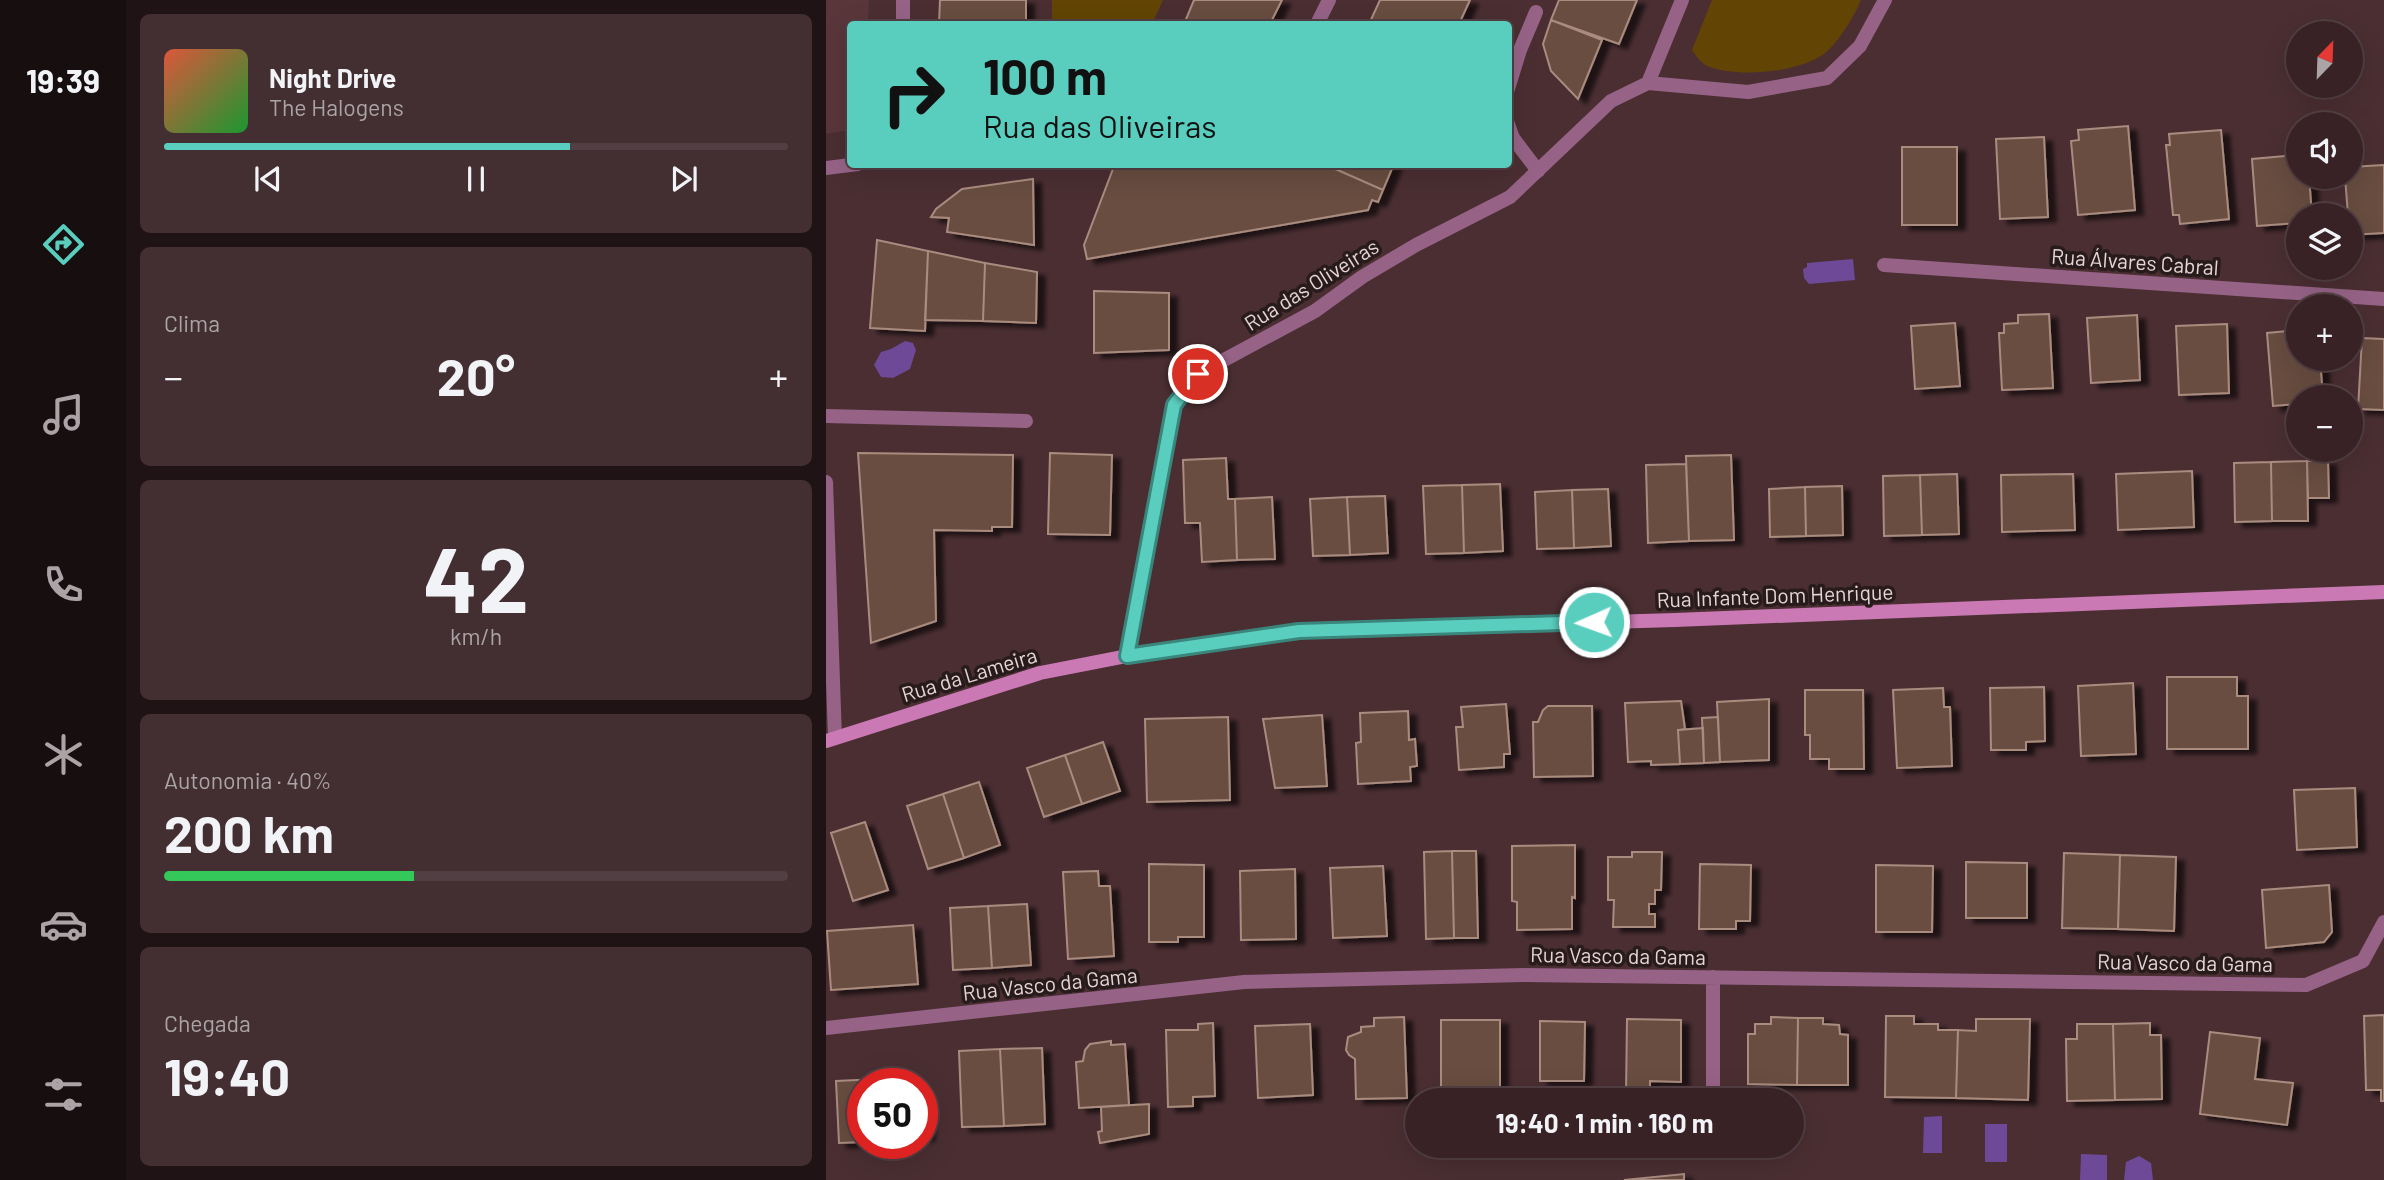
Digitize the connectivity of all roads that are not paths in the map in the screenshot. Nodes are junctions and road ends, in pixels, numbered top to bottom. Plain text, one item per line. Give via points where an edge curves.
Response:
1 (903, 0) edge
2 (1329, 0) edge
3 (1682, 0) edge
4 (1885, 0) edge
5 (1536, 12) dead end
6 (903, 21) edge
7 (1318, 21) edge
8 (1512, 76) edge
9 (1648, 83) junction
10 (1512, 135) edge
11 (847, 165) edge
12 (826, 168) edge
13 (1538, 171) junction
14 (1884, 265) dead end
15 (2384, 299) edge
16 (826, 416) edge
17 (1026, 421) dead end
18 (826, 482) edge
19 (2384, 592) edge
20 (1127, 656) junction
21 (831, 740) edge
22 (2384, 922) edge
23 (1713, 977) junction
24 (826, 1028) edge
25 (1713, 1088) edge

1 - 6 street
2 - 7 street
3 - 9 street
4 - 9 street via 1860,46 1827,78 1748,92
5 - 8 street
9 - 13 street, Rua das Oliveiras via 1611,101
10 - 13 street
11 - 12 street
13 - 20 street, Rua das Oliveiras via 1510,197 1416,245 1315,311 1198,374 1174,405
14 - 15 street, Rua Álvares Cabral
16 - 17 street
18 - 21 street
19 - 20 main road, Rua Infante Dom Henrique via 1299,631
20 - 21 main road, Rua da Lameira via 1040,673
22 - 23 street, Rua Vasco da Gama via 2363,961 2306,985
23 - 24 street, Rua Vasco da Gama via 1524,975 1244,982
23 - 25 street

